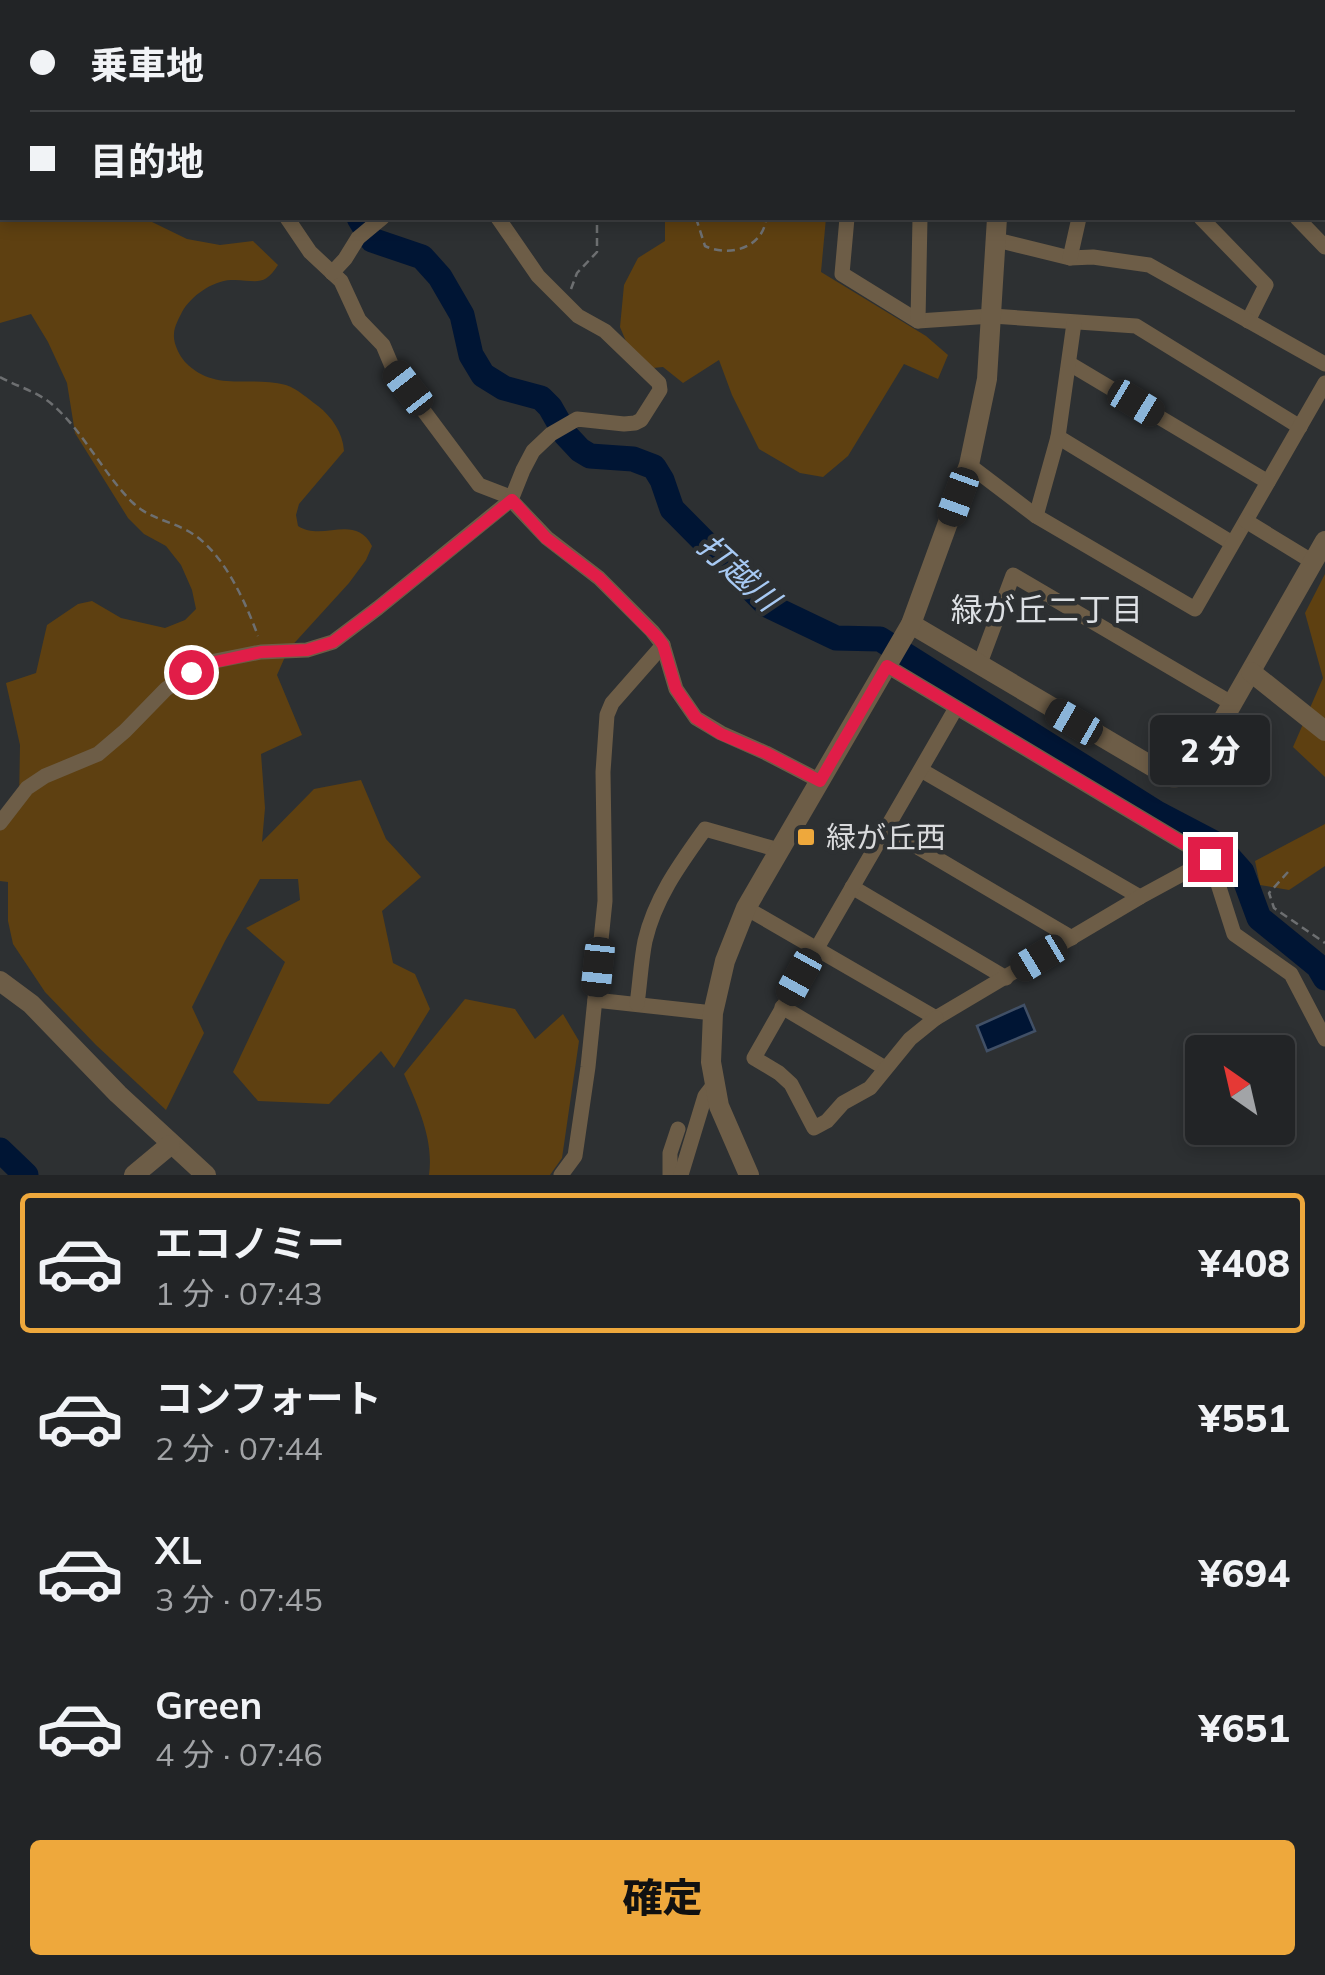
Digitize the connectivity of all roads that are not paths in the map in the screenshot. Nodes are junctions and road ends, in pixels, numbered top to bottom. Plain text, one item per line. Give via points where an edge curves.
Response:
1 (288, 220) edge
2 (380, 220) edge
3 (499, 220) edge
4 (847, 220) edge
5 (920, 220) edge
6 (996, 220) edge
7 (1078, 220) edge
8 (1202, 220) edge
9 (1299, 220) edge
10 (997, 240) junction
11 (1325, 246) edge
12 (1070, 258) junction
13 (332, 274) junction
14 (992, 316) junction
15 (918, 321) junction
16 (1248, 321) junction
17 (1074, 322) junction
18 (1070, 364) junction
19 (1325, 364) edge
20 (1325, 383) edge
21 (1300, 427) junction
22 (1058, 437) junction
23 (969, 465) junction
24 (1268, 482) junction
25 (512, 500) junction
26 (1036, 516) junction
27 (1246, 521) junction
28 (1325, 541) edge
29 (1232, 543) junction
30 (1313, 562) junction
31 (909, 628) junction
32 (663, 645) junction
33 (889, 663) junction
34 (979, 666) junction
35 (1251, 672) junction
36 (1232, 704) junction
37 (956, 708) junction
38 (1325, 732) edge
39 (921, 770) junction
40 (820, 781) junction
41 (0, 823) edge
42 (888, 829) junction
43 (779, 850) junction
44 (1210, 859) junction
45 (852, 887) junction
46 (1140, 897) junction
47 (746, 908) junction
48 (1072, 938) junction
49 (816, 948) junction
50 (1006, 978) junction
51 (0, 981) edge
52 (595, 1000) junction
53 (638, 1004) junction
54 (782, 1007) junction
55 (713, 1013) junction
56 (936, 1018) junction
57 (1325, 1039) edge
58 (886, 1068) junction
59 (715, 1083) junction
60 (678, 1129) dead end
61 (170, 1145) junction
62 (134, 1175) edge
63 (206, 1175) edge
64 (561, 1175) edge
65 (670, 1175) edge
66 (681, 1175) edge
67 (749, 1175) edge

1 - 13 street
2 - 13 street
3 - 25 street via 538,276 660,383 641,420 577,419 550,434 529,457
4 - 15 street via 842,274
5 - 15 street
6 - 10 street
7 - 12 street
8 - 16 street via 1266,285
9 - 11 street
10 - 12 street
10 - 14 street
12 - 16 street via 1149,265
13 - 25 street via 479,486
14 - 15 street
14 - 17 street
14 - 23 street
16 - 19 street
17 - 18 street
17 - 21 street via 1136,326
18 - 22 street
18 - 24 street
20 - 21 street
21 - 24 street
22 - 26 street
22 - 29 street
23 - 26 street
23 - 31 street
24 - 27 street
25 - 32 street
25 - 41 street via 333,642 261,652 191,672 98,754 27,788
26 - 29 street via 1194,609
27 - 29 street
27 - 30 street
28 - 30 street
30 - 35 street
31 - 33 street
31 - 34 street
32 - 40 street via 676,689 696,718
32 - 52 street via 608,714 605,901
33 - 37 street
33 - 40 street
34 - 36 street via 1170,777 1190,774
34 - 36 street via 1013,576
35 - 36 street
35 - 38 street
37 - 39 street
37 - 44 street
39 - 42 street
39 - 46 street
40 - 43 street
42 - 45 street
42 - 48 street
43 - 47 street
43 - 53 street via 704,829 656,908 644,942
44 - 46 street
44 - 57 street via 1234,934 1291,974
45 - 49 street
45 - 50 street
46 - 48 street
47 - 49 street
47 - 55 street
48 - 50 street
49 - 54 street
49 - 56 street
50 - 56 street
51 - 61 street via 32,1004
52 - 53 street
52 - 64 street via 575,1156
53 - 55 street
54 - 58 street
54 - 58 street via 754,1058 791,1084 814,1128 870,1088
55 - 59 street
56 - 58 street
59 - 66 street
59 - 67 street
60 - 65 street
61 - 62 street
61 - 63 street

